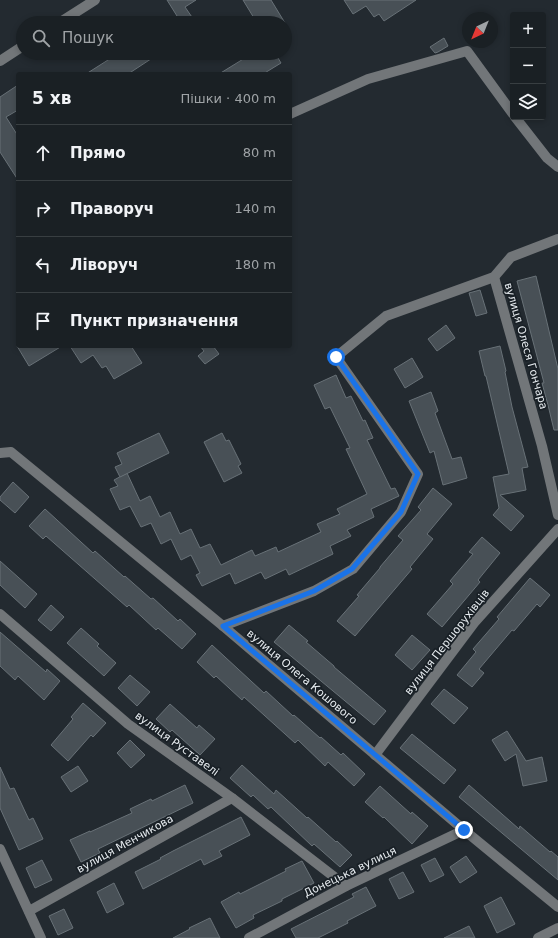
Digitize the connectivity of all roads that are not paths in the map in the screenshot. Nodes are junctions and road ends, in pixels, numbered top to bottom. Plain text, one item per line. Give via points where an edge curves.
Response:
1 (95, 0) edge
2 (70, 16) edge
3 (16, 51) edge
4 (0, 61) edge
5 (510, 110) edge
6 (292, 113) edge
7 (517, 120) edge
8 (558, 167) edge
9 (558, 239) edge
10 (494, 277) junction
11 (0, 454) edge
12 (558, 515) edge
13 (558, 529) edge
14 (0, 614) edge
15 (223, 626) junction
16 (375, 755) junction
17 (232, 798) junction
18 (464, 830) junction
19 (0, 849) edge
20 (346, 886) junction
21 (558, 907) edge
22 (29, 911) junction
23 (558, 928) edge
24 (42, 938) edge
25 (249, 938) edge
26 (538, 938) edge

1 - 2 street
3 - 4 street
5 - 6 street via 467,51 368,79
7 - 8 street via 547,158
9 - 10 street via 511,257
10 - 12 street, вулиця Олеся Гончара via 542,446
10 - 15 street via 386,316 336,357 418,474 401,512 352,569 314,591
11 - 15 street, вулиця Олега Кошового via 11,452
13 - 16 street, вулиця Першорухівців via 474,623
14 - 17 street, вулиця Руставелі via 128,724
15 - 16 street, вулиця Олега Кошового
16 - 18 street, вулиця Олега Кошового
17 - 20 street, вулиця Руставелі
17 - 22 street, вулиця Менчикова
18 - 20 street, Донецька вулиця
18 - 21 street, вулиця Олега Кошового
19 - 22 street
20 - 25 street, Донецька вулиця
22 - 24 street
23 - 26 street

